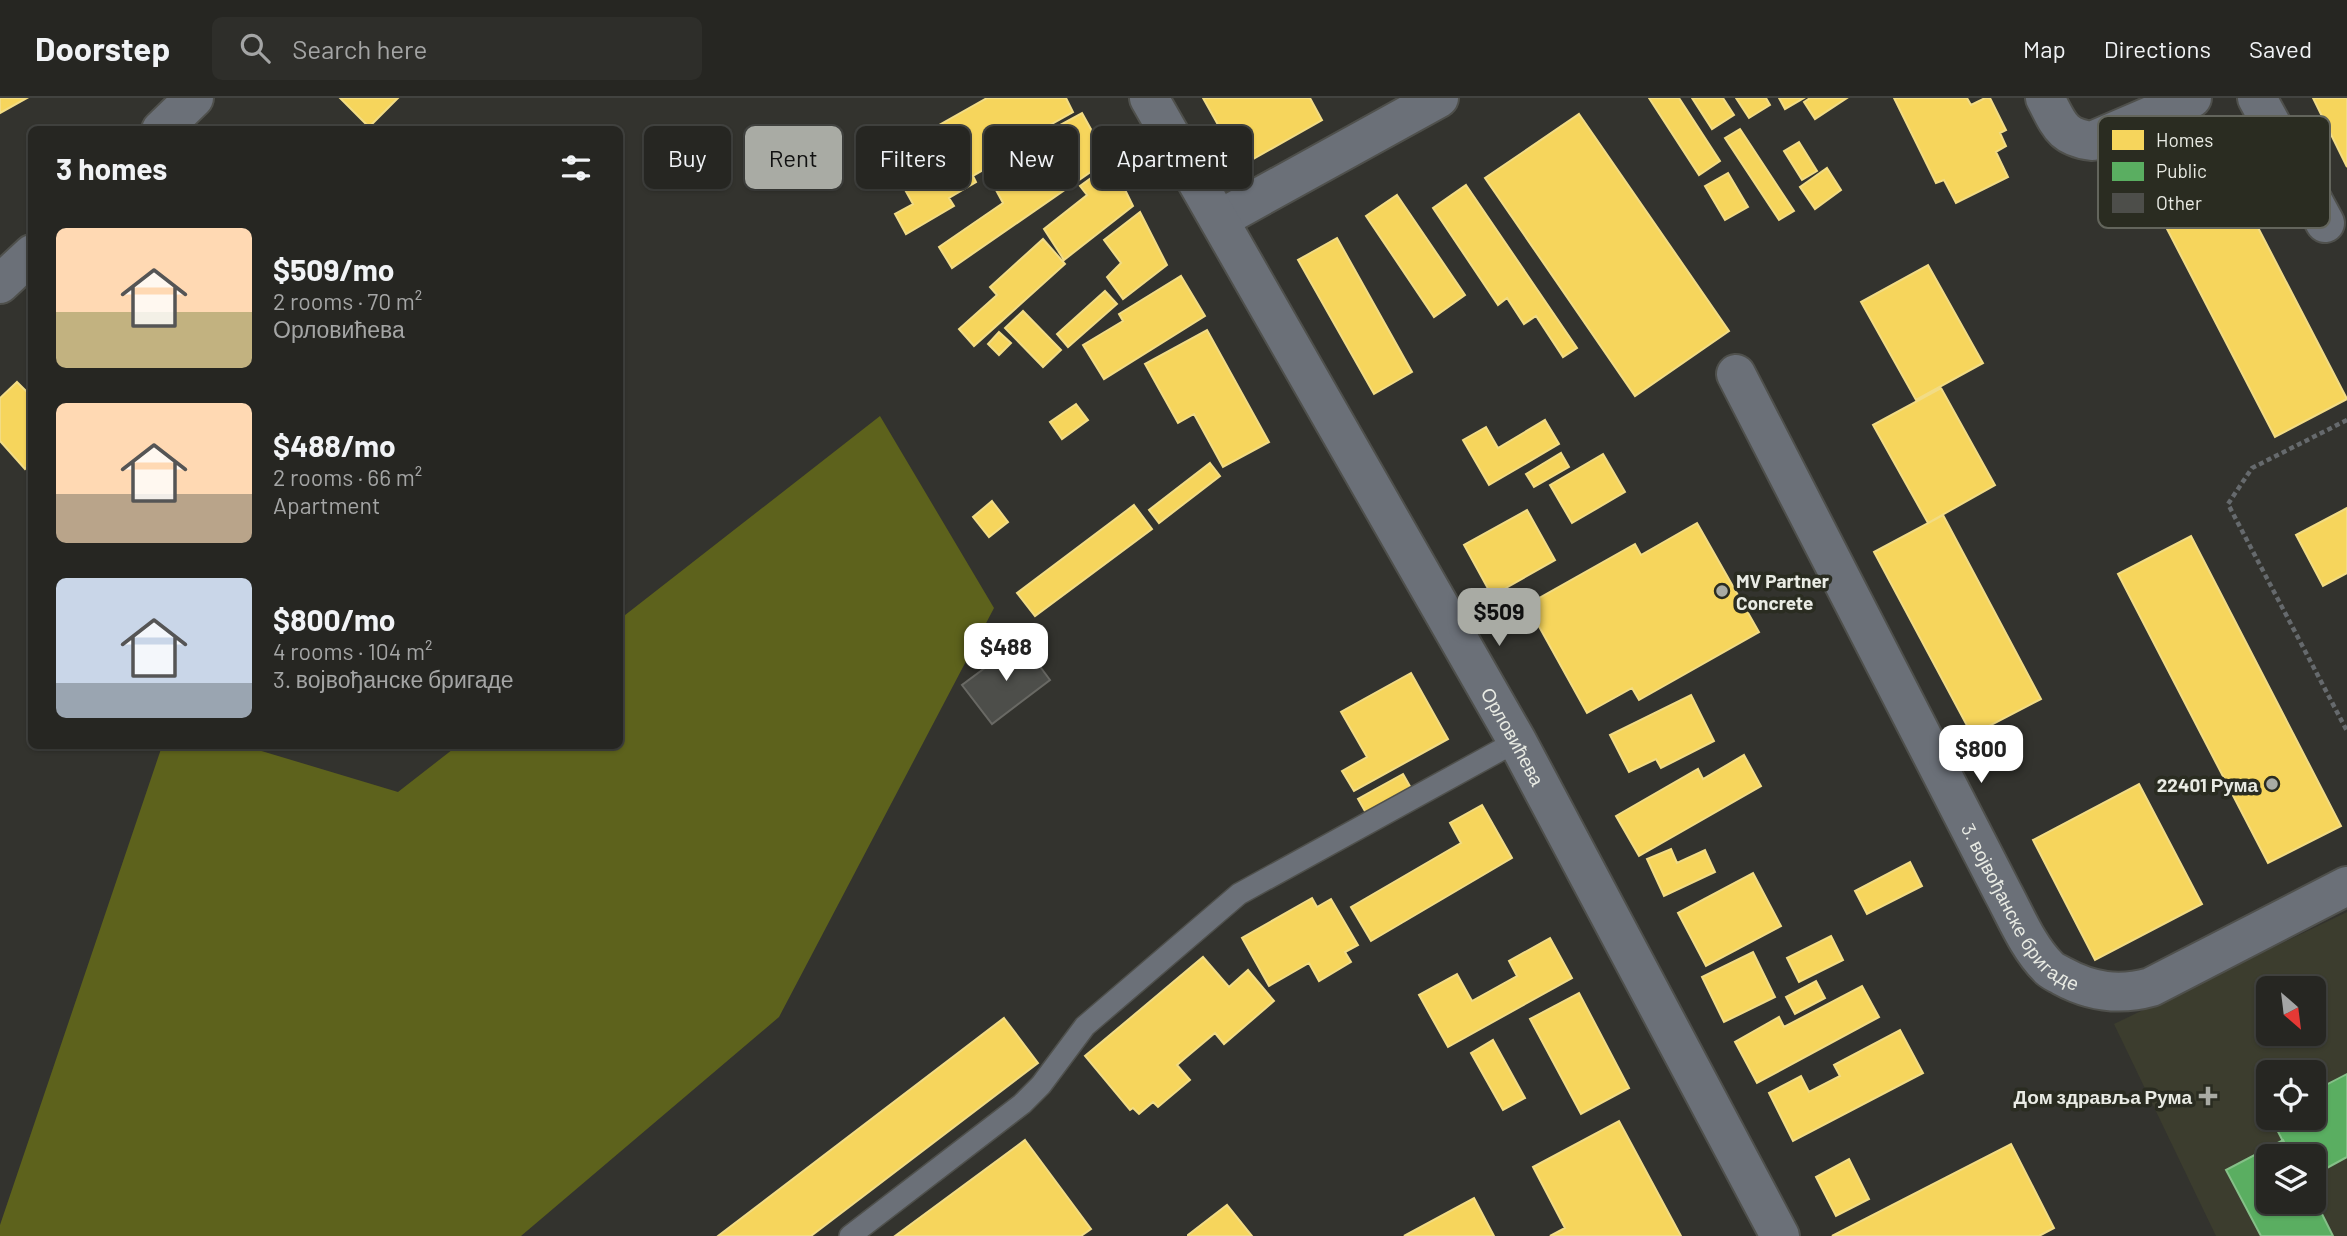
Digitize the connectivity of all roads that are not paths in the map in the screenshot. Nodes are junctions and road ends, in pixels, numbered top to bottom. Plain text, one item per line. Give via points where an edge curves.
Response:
1 (194, 98) edge
2 (1149, 98) edge
3 (1439, 98) edge
4 (2045, 98) edge
5 (2192, 98) edge
6 (2257, 98) edge
7 (2150, 116) edge
8 (2267, 116) edge
9 (165, 126) edge
10 (2098, 138) edge
11 (1220, 219) junction
12 (28, 258) edge
13 (0, 284) edge
14 (1736, 374) dead end
15 (1517, 741) junction
16 (2347, 886) edge
17 (850, 1236) edge
18 (1780, 1236) edge

1 - 9 street
2 - 11 street, Орловићева
3 - 11 street
4 - 10 street via 2063,130 2076,139
5 - 7 street
6 - 8 street
11 - 15 street, Орловићева
12 - 13 street
14 - 16 street, 3. војвођанске бригаде via 2008,903 2049,969 2079,985 2108,992 2151,987
15 - 17 lane via 1238,894 1085,1026 1022,1104
15 - 18 street, Орловићева

